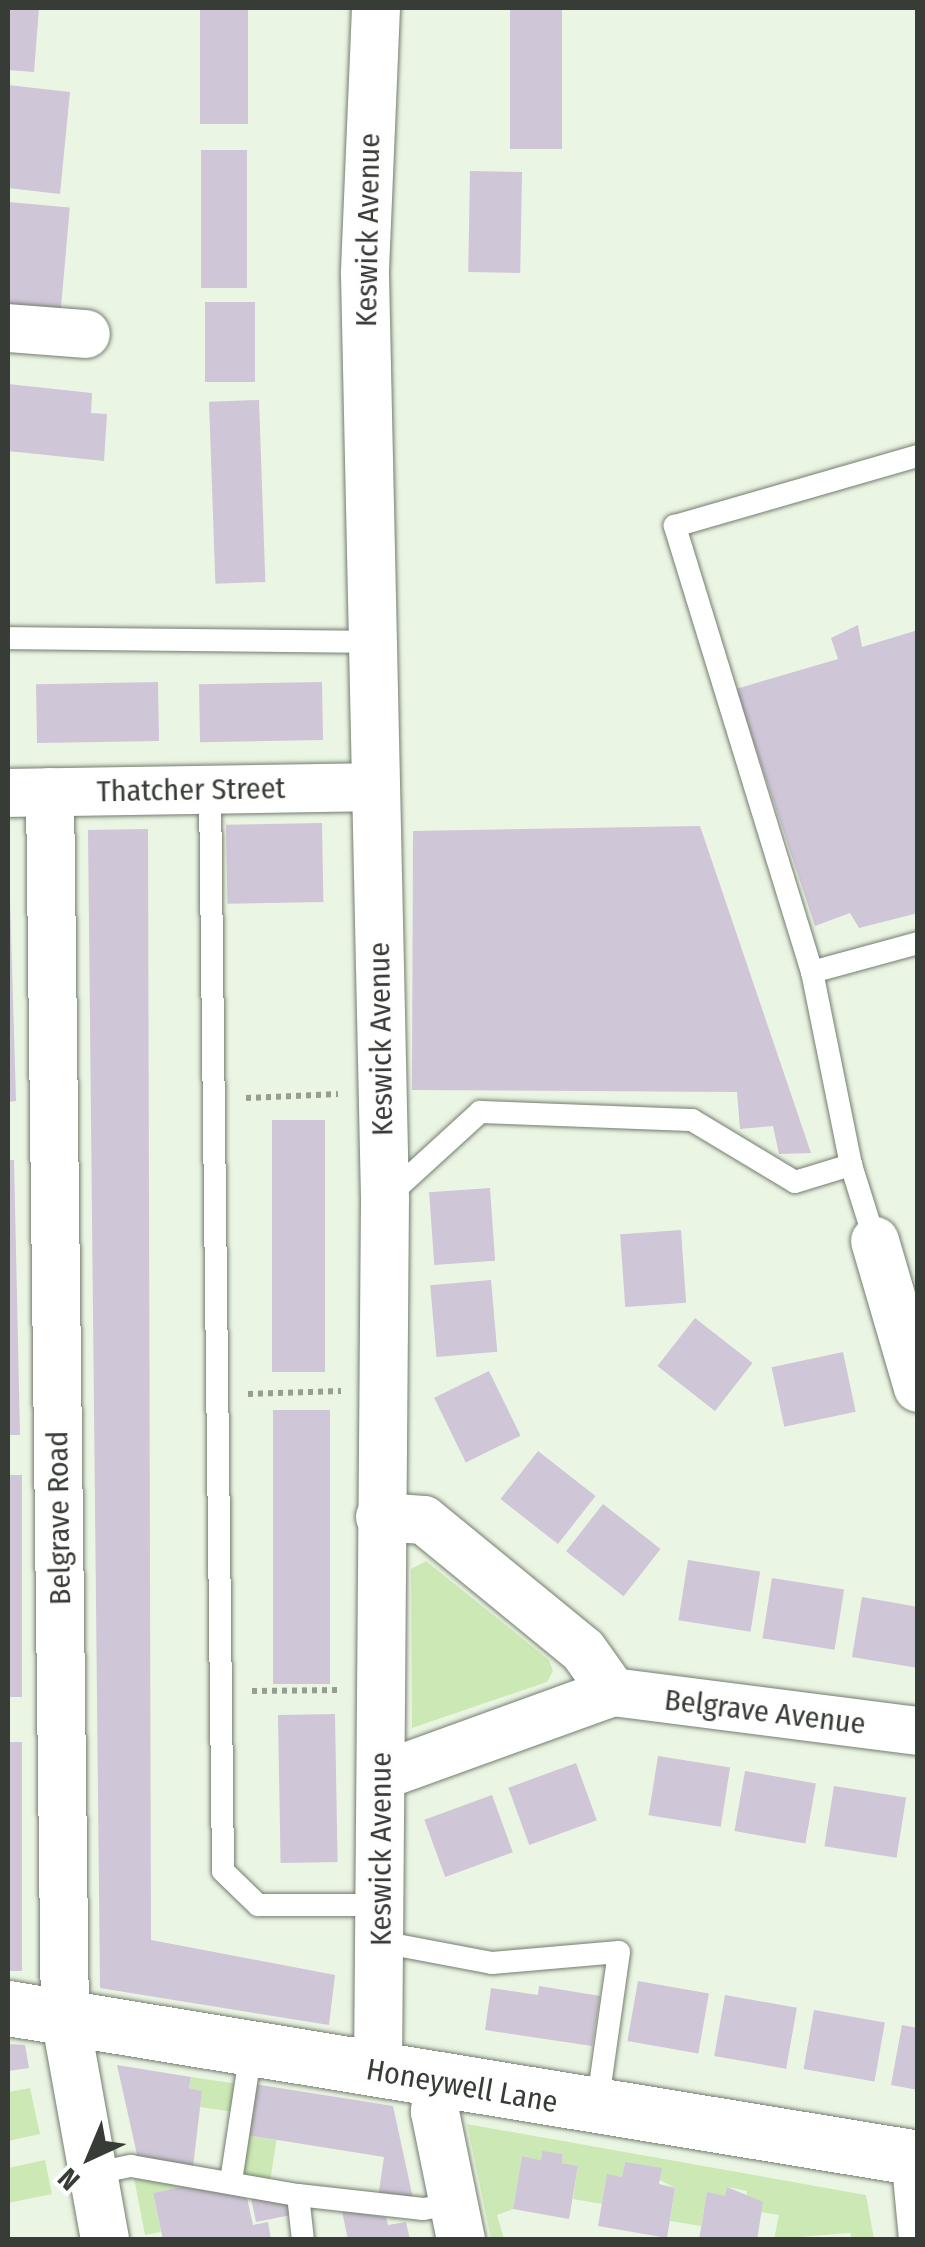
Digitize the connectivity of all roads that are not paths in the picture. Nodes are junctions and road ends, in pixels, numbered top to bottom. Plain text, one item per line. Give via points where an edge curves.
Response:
1 (376, 8) edge
2 (8, 328) edge
3 (86, 334) dead end
4 (918, 456) edge
5 (8, 638) edge
6 (373, 642) junction
7 (375, 787) junction
8 (210, 789) junction
9 (29, 792) edge
10 (918, 943) edge
11 (812, 972) junction
12 (851, 1166) junction
13 (385, 1198) junction
14 (875, 1241) joint
15 (918, 1388) edge
16 (380, 1517) junction
17 (613, 1692) junction
18 (918, 1731) edge
19 (381, 1776) junction
20 (381, 1923) junction
21 (8, 2008) edge
22 (65, 2017) junction
23 (251, 2050) junction
24 (378, 2072) junction
25 (439, 2082) junction
26 (597, 2109) junction
27 (910, 2156) edge
28 (92, 2174) junction
29 (232, 2181) junction
30 (298, 2195) junction
31 (457, 2222) edge
32 (106, 2240) edge
33 (303, 2240) edge
34 (910, 2240) edge

1 - 6 street, Keswick Avenue via 365,275
2 - 3 street
4 - 11 lane via 675,526
5 - 6 lane
6 - 7 street, Keswick Avenue
7 - 8 street, Thatcher Street
7 - 13 street, Keswick Avenue
8 - 9 street, Thatcher Street
8 - 20 lane via 222,1871 258,1905
9 - 22 street, Belgrave Road
10 - 11 lane
11 - 12 lane
12 - 13 lane via 796,1182 692,1120 480,1112
12 - 14 lane
13 - 16 street, Keswick Avenue
14 - 15 street
16 - 17 street via 424,1520 584,1650
16 - 19 street, Keswick Avenue
17 - 18 street, Belgrave Avenue
17 - 19 street, Belgrave Avenue
19 - 20 street, Keswick Avenue
20 - 24 street, Keswick Avenue
20 - 26 lane via 492,1964 619,1952
21 - 22 street, Honeywell Lane
22 - 23 street, Honeywell Lane
22 - 28 street, Belgrave Road
23 - 24 street, Honeywell Lane
23 - 29 lane
24 - 25 street, Honeywell Lane
25 - 26 street, Honeywell Lane
25 - 31 street via 435,2112
26 - 27 street, Honeywell Lane
27 - 34 lane
28 - 29 lane via 132,2166
28 - 32 street, Belgrave Road
29 - 30 lane
30 - 31 lane via 423,2209
30 - 33 lane

